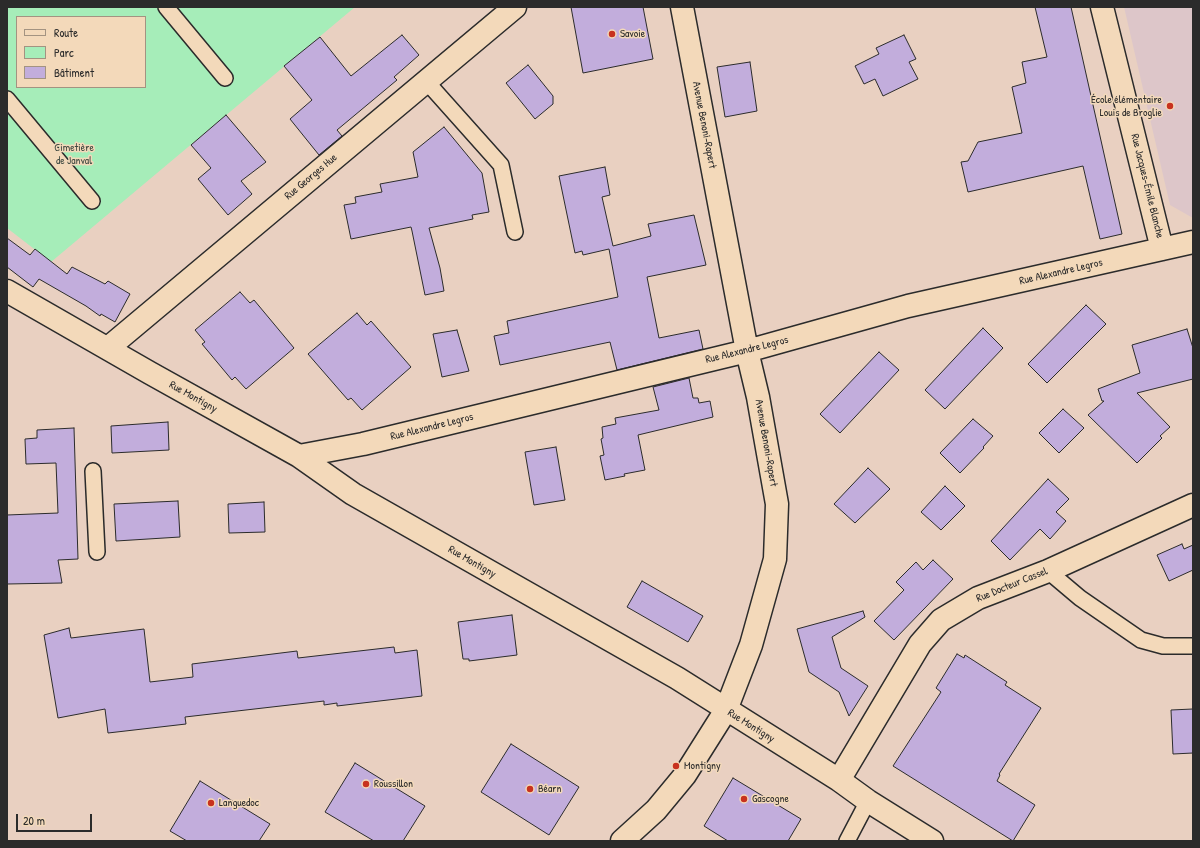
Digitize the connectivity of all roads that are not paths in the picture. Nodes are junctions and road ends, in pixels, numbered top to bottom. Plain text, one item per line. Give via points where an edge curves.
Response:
1 (166, 7) edge
2 (515, 7) edge
3 (682, 7) edge
4 (1102, 7) edge
5 (225, 78) dead end
6 (426, 81) junction
7 (7, 99) edge
8 (92, 201) dead end
9 (515, 232) dead end
10 (1193, 242) edge
11 (1162, 249) junction
12 (7, 291) edge
13 (108, 348) junction
14 (746, 351) junction
15 (300, 456) junction
16 (93, 471) dead end
17 (1193, 505) edge
18 (97, 552) dead end
19 (1048, 571) junction
20 (1193, 646) edge
21 (726, 710) junction
22 (839, 780) junction
23 (868, 801) junction
24 (622, 841) edge
25 (847, 841) edge
26 (932, 841) edge

1 - 5 lane
2 - 6 street, Rue Georges Hue
3 - 14 street, Avenue Benoni-Ropert
4 - 11 street, Rue Jacques-Émile Blanche
6 - 9 lane via 501,165
6 - 13 street, Rue Georges Hue
7 - 8 lane
10 - 11 street, Rue Alexandre Legros
11 - 14 street, Rue Alexandre Legros via 908,306
12 - 13 street, Rue Montigny
13 - 15 street, Rue Montigny
14 - 15 street, Rue Alexandre Legros via 363,444
14 - 21 street, Avenue Benoni-Ropert via 758,397 777,504 775,560 751,645
15 - 21 street, Rue Montigny via 353,494 677,678
16 - 18 lane
17 - 19 street, Rue Docteur Cassel
19 - 20 lane via 1080,598 1141,640 1163,646
19 - 22 street, Rue Docteur Cassel via 978,598 941,620 920,644
21 - 22 street, Rue Montigny
21 - 24 street, Avenue Benoni-Ropert via 685,775 656,810
22 - 23 street, Rue Montigny
23 - 25 lane
23 - 26 street, Rue Montigny

